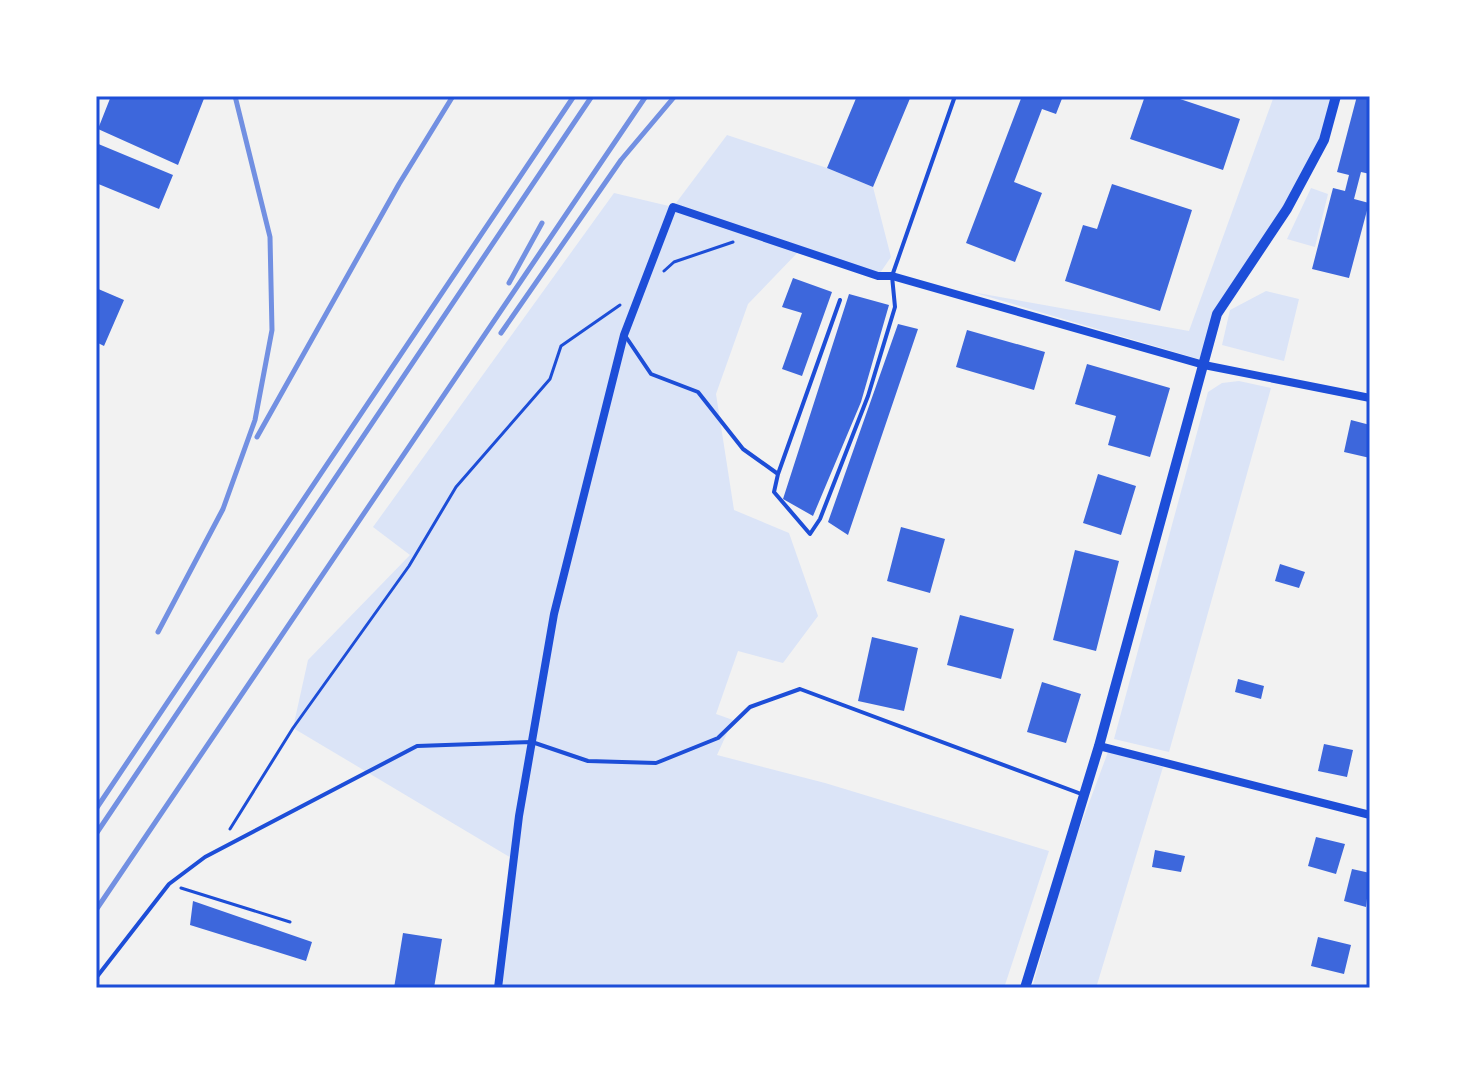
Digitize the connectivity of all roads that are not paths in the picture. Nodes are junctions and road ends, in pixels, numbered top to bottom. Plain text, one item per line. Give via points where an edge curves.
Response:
1 (955, 96) edge
2 (1336, 96) edge
3 (892, 276) junction
4 (840, 300) dead end
5 (624, 335) junction
6 (1204, 365) junction
7 (1370, 398) edge
8 (778, 474) junction
9 (532, 742) junction
10 (1099, 746) junction
11 (1084, 795) junction
12 (1370, 815) edge
13 (96, 978) edge
14 (498, 988) edge
15 (1025, 988) edge

1 - 3 lane
2 - 6 street via 1324,140 1287,209 1217,314
3 - 5 street via 878,276 673,207
3 - 6 street
3 - 8 lane via 895,307 868,396 810,534 774,492
4 - 8 lane
5 - 8 lane via 651,374 698,392 743,449
5 - 9 street via 554,614
6 - 7 street
6 - 10 street
9 - 11 lane via 588,761 656,763 718,738 750,707 800,689
9 - 13 lane via 417,746 205,857 169,884
9 - 14 street
10 - 11 street
10 - 12 street
11 - 15 street

